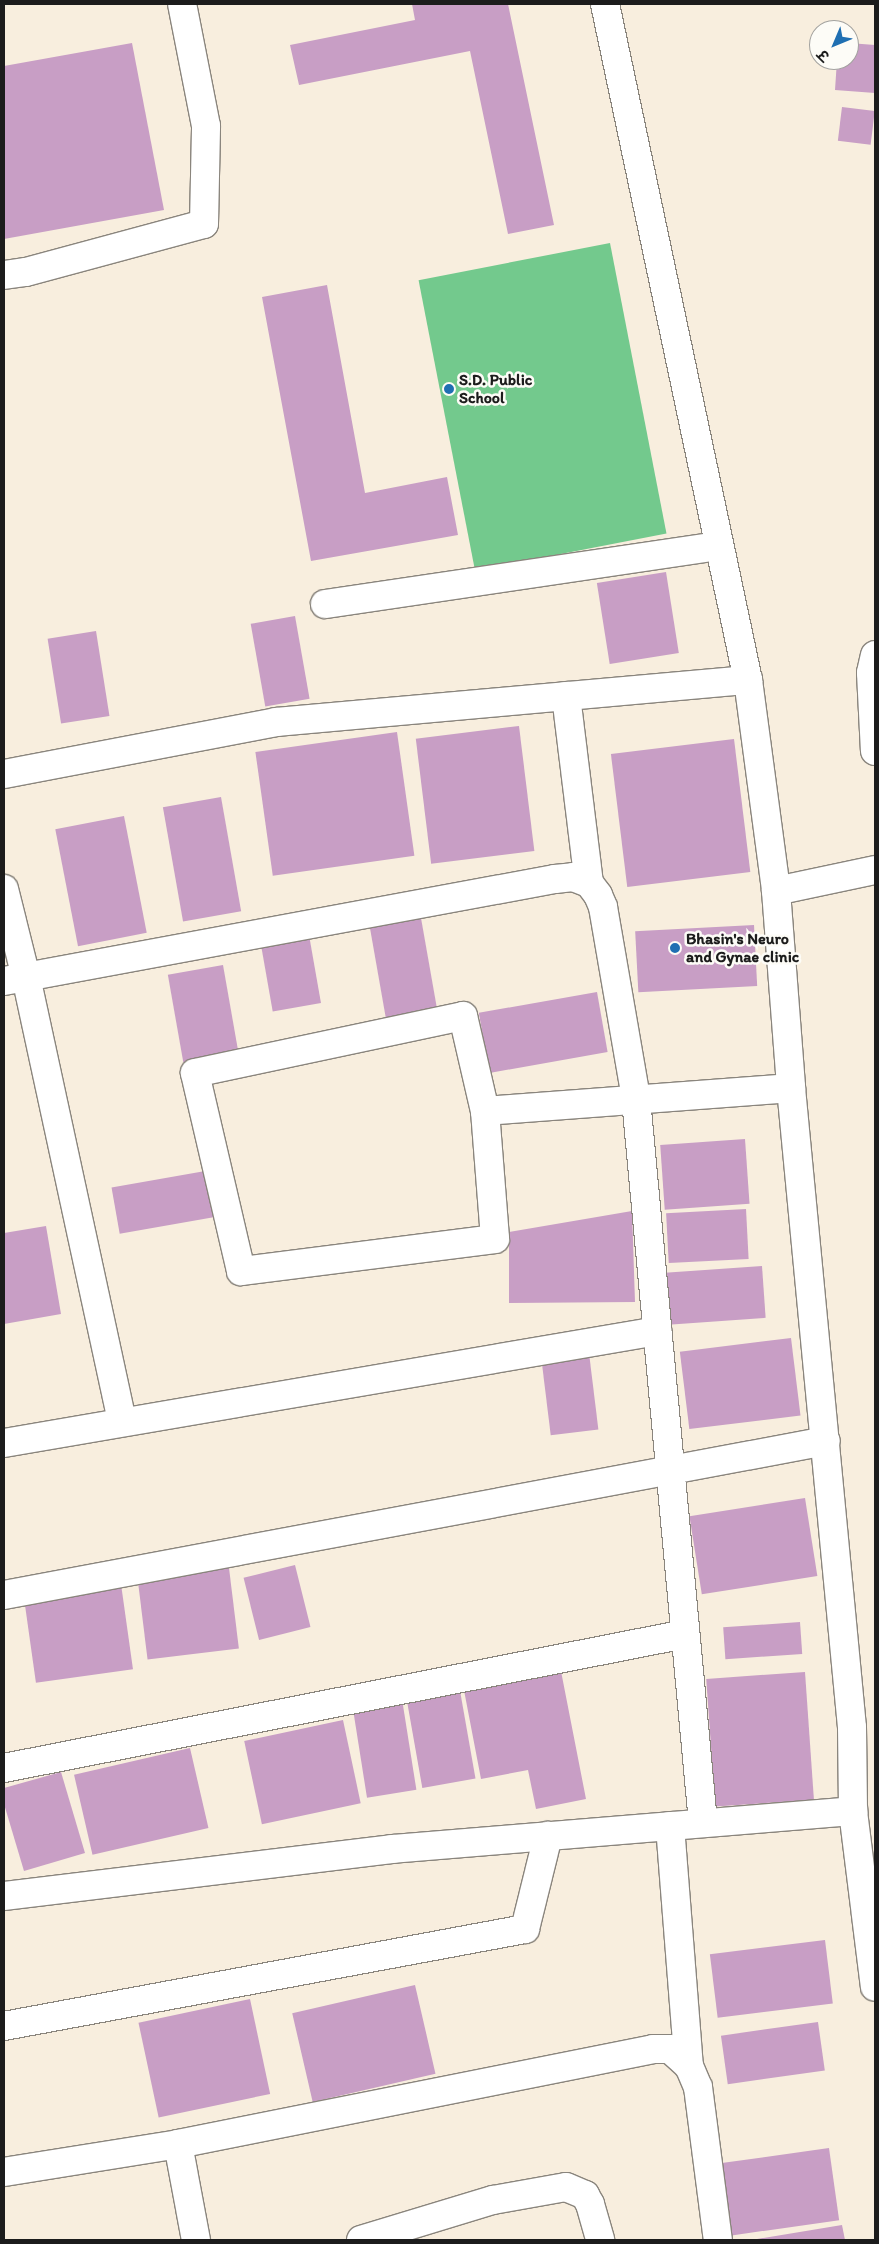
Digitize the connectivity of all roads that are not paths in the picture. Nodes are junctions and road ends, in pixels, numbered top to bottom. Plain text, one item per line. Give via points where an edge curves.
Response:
1 (182, 4) edge
2 (605, 4) edge
3 (4, 275) edge
4 (719, 546) junction
5 (324, 604) dead end
6 (875, 655) edge
7 (748, 680) junction
8 (566, 696) junction
9 (875, 751) edge
10 (4, 774) edge
11 (875, 870) edge
12 (589, 883) junction
13 (4, 889) edge
14 (776, 891) junction
15 (15, 979) edge
16 (791, 1088) junction
17 (636, 1100) junction
18 (486, 1111) junction
19 (657, 1331) junction
20 (122, 1422) junction
21 (826, 1441) junction
22 (4, 1443) edge
23 (669, 1470) junction
24 (4, 1595) edge
25 (685, 1634) junction
26 (4, 1768) edge
27 (853, 1812) junction
28 (703, 1823) junction
29 (670, 1826) junction
30 (548, 1836) junction
31 (4, 1896) edge
32 (875, 1988) edge
33 (4, 2026) edge
34 (689, 2066) junction
35 (178, 2144) junction
36 (4, 2172) edge
37 (196, 2240) edge
38 (360, 2240) edge
39 (600, 2240) edge
40 (718, 2240) edge

1 - 3 street via 206,126 204,224 26,272
2 - 4 street
4 - 5 street
4 - 7 street
6 - 9 street via 870,673
7 - 8 street
7 - 14 street
8 - 10 street via 276,722
8 - 12 street
11 - 14 street
12 - 15 street via 573,877 555,879
12 - 17 street via 603,907
13 - 15 street
14 - 16 street
15 - 20 street
16 - 17 street
16 - 21 street
17 - 18 street
17 - 19 street
18 - 18 street via 494,1239 241,1270 195,1073 463,1016
19 - 20 street
19 - 23 street
20 - 22 street
21 - 23 street
21 - 27 street via 852,1727
23 - 24 street
23 - 25 street
25 - 26 street
25 - 28 street
27 - 28 street
27 - 32 street
28 - 29 street
29 - 30 street
29 - 34 street
30 - 31 street via 392,1849
30 - 33 street via 524,1928
34 - 35 street via 670,2049 653,2049
34 - 40 street via 698,2087
35 - 36 street
35 - 37 street
38 - 39 street via 493,2200 566,2187 588,2199

